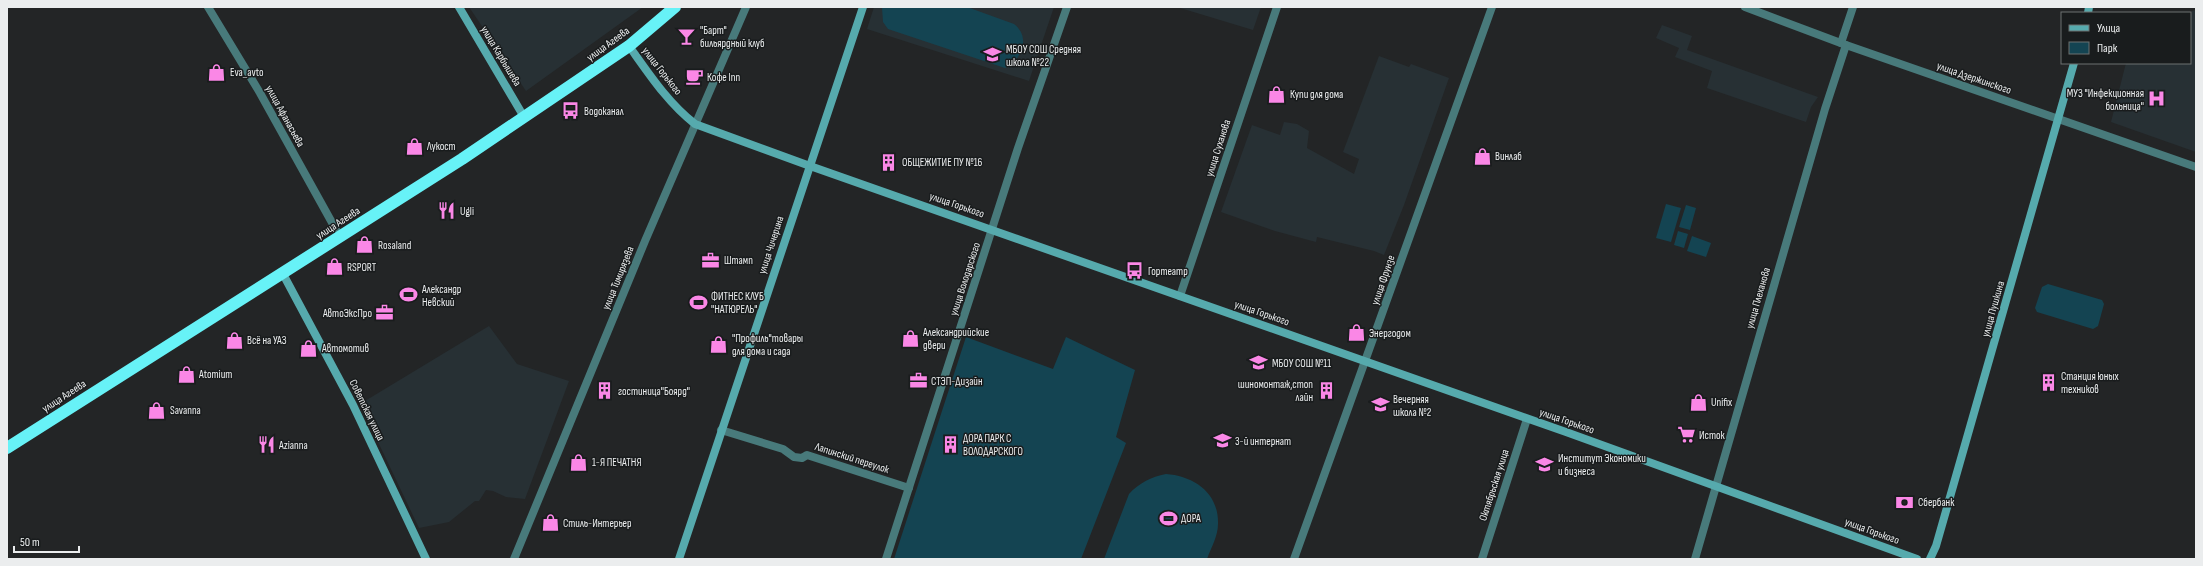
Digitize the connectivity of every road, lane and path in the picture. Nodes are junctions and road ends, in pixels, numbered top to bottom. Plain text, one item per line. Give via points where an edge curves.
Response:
1 (208, 7) edge
2 (459, 7) edge
3 (675, 7) edge
4 (746, 7) edge
5 (863, 7) edge
6 (1067, 7) edge
7 (1277, 7) edge
8 (1492, 7) edge
9 (1745, 7) edge
10 (1853, 7) edge
11 (1843, 44) junction
12 (629, 46) junction
13 (2074, 64) edge
14 (524, 117) junction
15 (2059, 119) junction
16 (695, 124) junction
17 (810, 166) junction
18 (2196, 167) edge
19 (992, 229) junction
20 (340, 237) junction
21 (283, 274) junction
22 (1180, 296) junction
23 (1366, 361) junction
24 (1527, 418) junction
25 (721, 430) junction
26 (7, 448) edge
27 (1715, 485) junction
28 (909, 488) junction
29 (426, 559) edge
30 (514, 559) edge
31 (679, 559) edge
32 (886, 559) edge
33 (1294, 559) edge
34 (1482, 559) edge
35 (1695, 559) edge
36 (1917, 559) edge
37 (1930, 559) edge

1 - 20 street, улица Афанасьева via 260,93
2 - 14 main road, улица Карбышева
3 - 12 highway, улица Агеева
4 - 16 street, улица Тимирязева
5 - 17 main road, улица Чичерина
6 - 19 street, улица Володарского
7 - 22 street, улица Суханова
8 - 23 street, улица Фрунзе
9 - 11 street, улица Дзержинского
10 - 11 street, улица Плеханова
11 - 15 street, улица Дзержинского
11 - 27 street, улица Плеханова
12 - 14 highway, улица Агеева
12 - 16 main road, улица Горького via 661,91
13 - 15 main road, улица Пушкина
14 - 20 highway, улица Агеева
15 - 18 street, улица Дзержинского
15 - 37 main road, улица Пушкина via 1936,546
16 - 17 main road, улица Горького
16 - 30 street, улица Тимирязева
17 - 19 main road, улица Горького
17 - 25 main road, улица Чичерина
19 - 22 main road, улица Горького
19 - 28 street, улица Володарского
20 - 21 highway, улица Агеева
21 - 26 highway, улица Агеева
21 - 29 main road, Советская улица via 353,405
22 - 23 main road, улица Горького
23 - 24 main road, улица Горького
23 - 33 street, улица Фрунзе
24 - 27 main road, улица Горького
24 - 34 street, Октябрьская улица
25 - 28 street, Лапинский переулок via 783,448 794,457 802,458 807,455
25 - 31 main road, улица Чичерина
27 - 35 street, улица Плеханова
27 - 36 main road, улица Горького
28 - 32 street, улица Володарского

